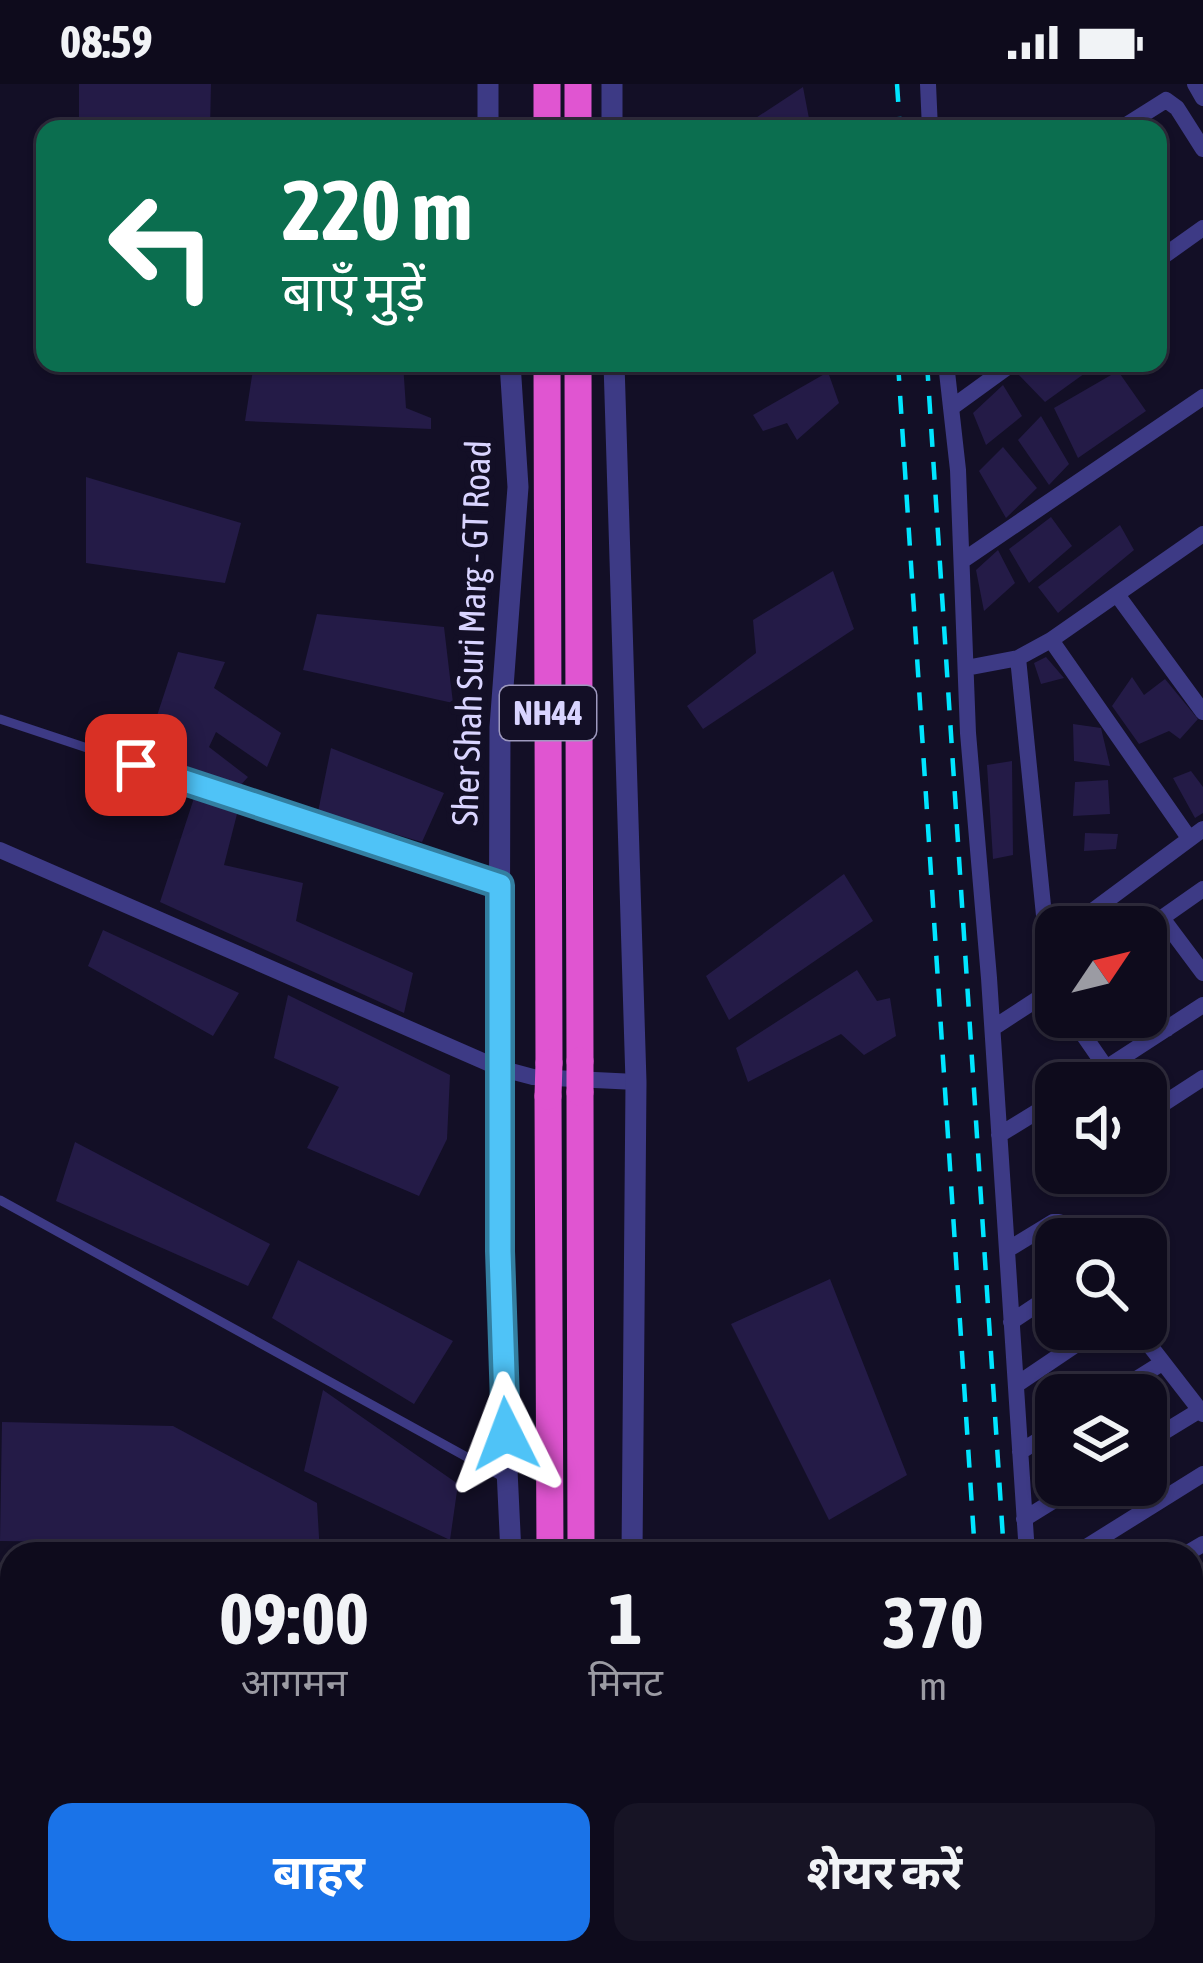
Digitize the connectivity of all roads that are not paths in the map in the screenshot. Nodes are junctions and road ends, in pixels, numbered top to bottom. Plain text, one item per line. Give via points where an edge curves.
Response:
1 (488, 84) edge
2 (547, 84) edge
3 (578, 84) edge
4 (613, 84) edge
5 (928, 84) edge
6 (1196, 84) edge
7 (1203, 98) edge
8 (488, 120) edge
9 (547, 120) edge
10 (578, 120) edge
11 (612, 120) edge
12 (930, 120) edge
13 (1134, 120) edge
14 (1197, 126) edge
15 (1203, 149) edge
16 (1203, 228) edge
17 (1167, 254) edge
18 (511, 372) edge
19 (547, 372) edge
20 (578, 372) edge
21 (614, 372) edge
22 (947, 372) edge
23 (1001, 372) edge
24 (1203, 397) edge
25 (951, 408) junction
26 (1200, 544) edge
27 (962, 562) junction
28 (1118, 596) junction
29 (1051, 640) junction
30 (1018, 658) junction
31 (966, 668) junction
32 (1203, 712) edge
33 (0, 719) edge
34 (1196, 834) edge
35 (0, 850) edge
36 (500, 885) junction
37 (1203, 889) edge
38 (1047, 906) edge
39 (1099, 906) edge
40 (1167, 914) edge
41 (1167, 924) edge
42 (1203, 973) edge
43 (1035, 1002) edge
44 (1203, 1005) edge
45 (993, 1028) junction
46 (1168, 1029) joint
47 (1118, 1062) edge
48 (499, 1068) junction
49 (1203, 1078) edge
50 (636, 1082) junction
51 (1167, 1101) edge
52 (1035, 1118) edge
53 (999, 1135) junction
54 (0, 1200) edge
55 (1035, 1233) edge
56 (1007, 1250) junction
57 (1035, 1306) edge
58 (1012, 1322) junction
59 (1068, 1350) edge
60 (1152, 1350) edge
61 (1162, 1363) junction
62 (1144, 1374) edge
63 (1016, 1385) junction
64 (1201, 1412) edge
65 (1167, 1431) edge
66 (1035, 1443) edge
67 (1020, 1452) junction
68 (1203, 1474) edge
69 (508, 1479) junction
70 (1046, 1506) edge
71 (1024, 1520) junction
72 (511, 1542) edge
73 (550, 1542) edge
74 (581, 1542) edge
75 (632, 1542) edge
76 (1026, 1542) edge
77 (1094, 1542) edge

1 - 8 street
2 - 9 highway
3 - 10 highway
4 - 11 street
5 - 12 street
6 - 7 street
13 - 14 street via 1166,100
14 - 15 street
16 - 17 street
18 - 36 street, Sher Shah Suri Marg - GT Road via 518,487 500,727
19 - 73 highway, Sher Shah Suri Marg - GT Road / NH44, bridge
20 - 74 highway, NH44, bridge
21 - 50 street
22 - 25 street
23 - 25 street
24 - 27 street
25 - 27 street
26 - 28 street
27 - 31 street
28 - 29 street
28 - 32 street
29 - 30 street
29 - 34 street
30 - 31 street
30 - 38 street
31 - 45 street
33 - 36 lane
34 - 39 street
35 - 48 street
36 - 48 street, Sher Shah Suri Marg - GT Road
37 - 40 street
41 - 42 street
43 - 45 street
44 - 46 street
45 - 53 street
46 - 47 street
48 - 50 street
48 - 69 street, Sher Shah Suri Marg - GT Road
49 - 51 street
50 - 75 street
52 - 53 street
53 - 56 street
54 - 69 lane
55 - 56 street
56 - 58 street
57 - 58 street
58 - 63 street
59 - 63 street
60 - 61 street
61 - 62 street
61 - 64 street
63 - 67 street
64 - 65 street
66 - 67 street
67 - 71 street
68 - 77 street
69 - 72 street, Sher Shah Suri Marg - GT Road
70 - 71 street
71 - 76 street

